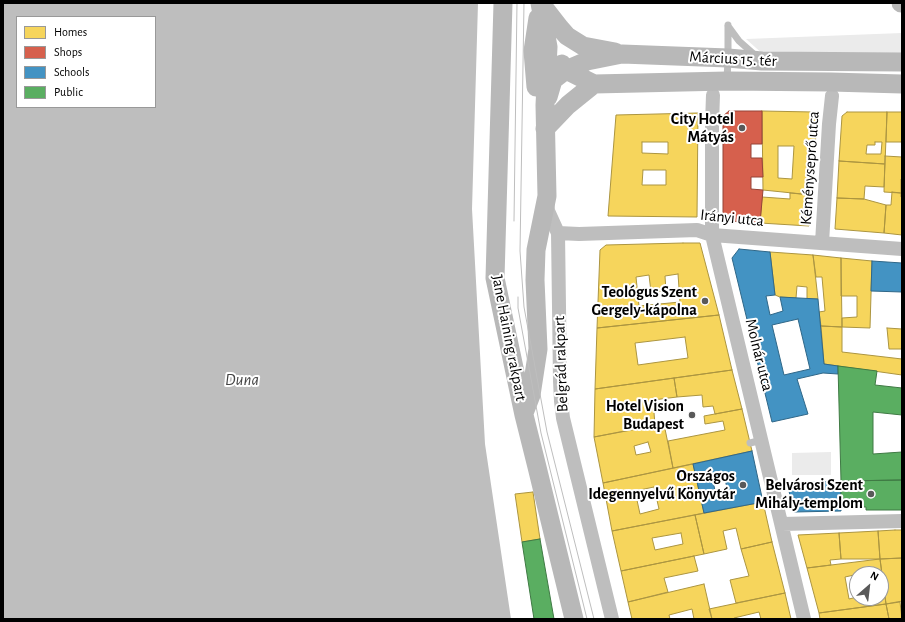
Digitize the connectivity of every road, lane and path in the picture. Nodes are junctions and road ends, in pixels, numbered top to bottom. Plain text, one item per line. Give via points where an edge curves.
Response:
1 (503, 3) edge
2 (540, 3) edge
3 (548, 48) junction
4 (622, 54) junction
5 (728, 58) junction
6 (762, 61) junction
7 (902, 62) edge
8 (566, 70) junction
9 (727, 81) junction
10 (594, 84) junction
11 (902, 84) edge
12 (831, 89) junction
13 (713, 95) dead end
14 (545, 105) junction
15 (545, 129) junction
16 (547, 196) junction
17 (558, 232) junction
18 (712, 235) junction
19 (822, 242) junction
20 (902, 249) edge
21 (524, 415) junction
22 (902, 521) edge
23 (782, 524) junction
24 (574, 619) edge
25 (612, 619) edge
26 (804, 619) edge

1 - 21 street, Jane Haining rakpart via 495,278
2 - 3 street, Belgrád rakpart
2 - 4 street via 567,36 583,46
2 - 14 street, Belgrád rakpart via 533,51 537,96
3 - 8 street, Március 15. tér
3 - 14 street, Belgrád rakpart
4 - 5 street, Március 15. tér
4 - 8 street, Március 15. tér via 588,61
5 - 6 street, Március 15. tér
5 - 6 lane via 728,25 739,41
5 - 9 lane
6 - 7 street, Március 15. tér
8 - 10 street, Március 15. tér
8 - 14 street, Március 15. tér via 553,80
9 - 10 street, Március 15. tér
9 - 12 street, Március 15. tér
10 - 15 street via 568,105
11 - 12 street, Március 15. tér
12 - 19 street, Kéményseprő utca
13 - 18 street, Molnár utca
14 - 15 street, Belgrád rakpart
15 - 16 street, Belgrád rakpart
16 - 17 street, Belgrád rakpart via 548,211
16 - 21 street via 536,250 538,349 531,395
17 - 18 street, Irányi utca via 578,234 698,230
17 - 25 street, Belgrád rakpart via 560,388 563,418
18 - 19 street, Irányi utca
18 - 23 street, Molnár utca via 756,441
19 - 20 street, Irányi utca
21 - 24 street, Jane Haining rakpart
22 - 23 street
23 - 26 street, Molnár utca

